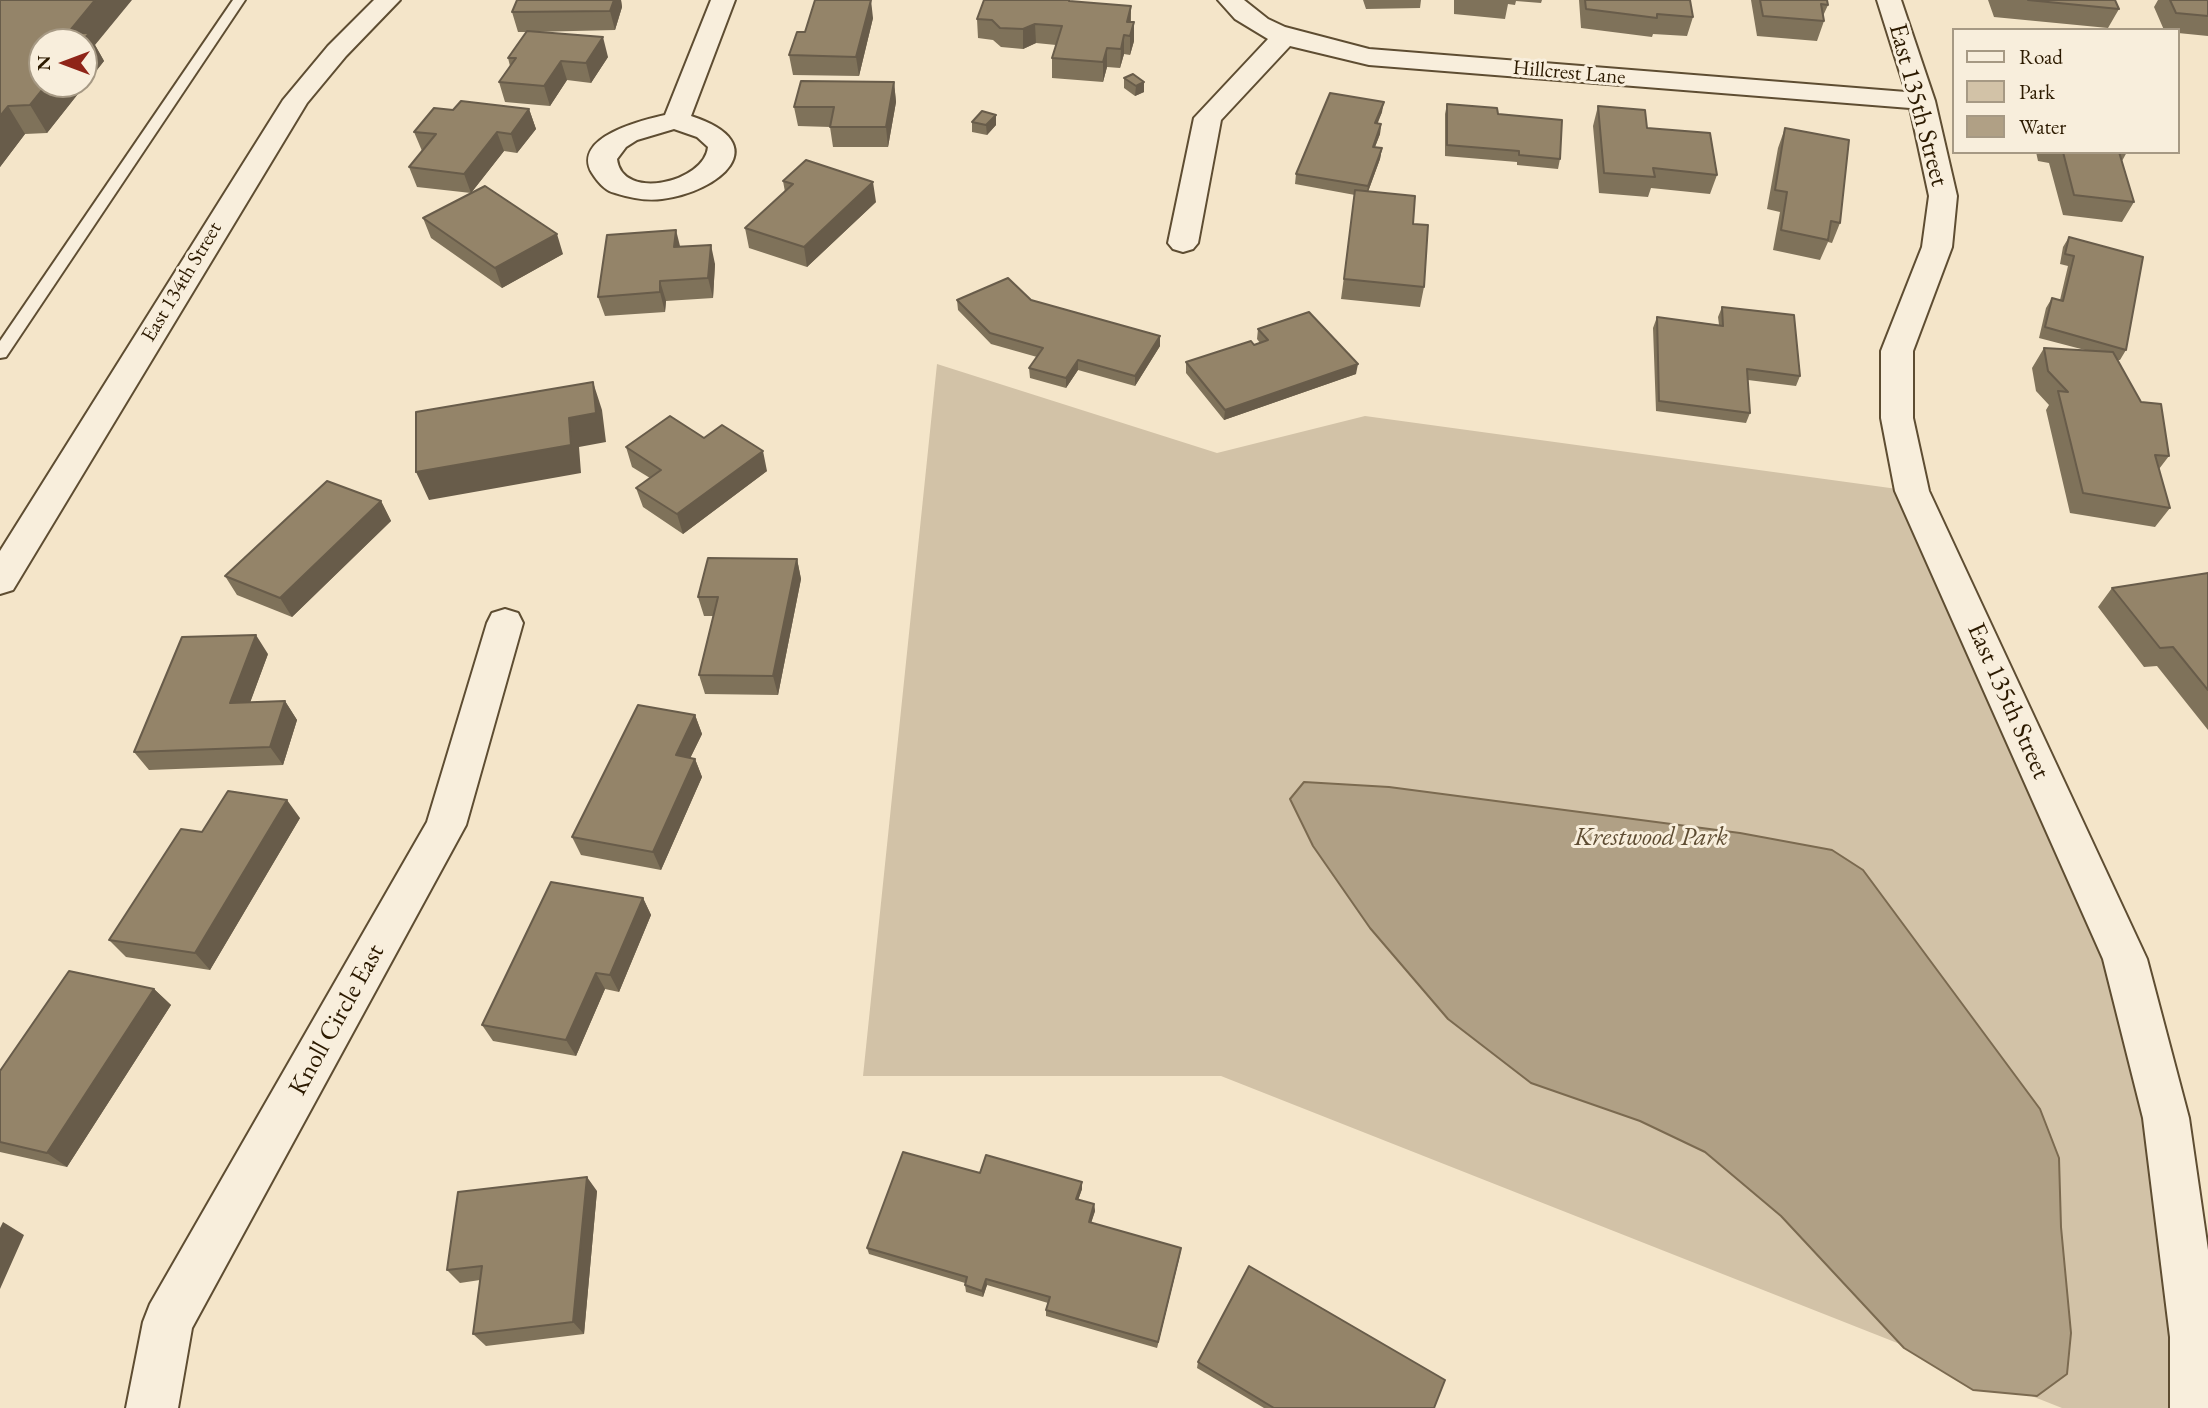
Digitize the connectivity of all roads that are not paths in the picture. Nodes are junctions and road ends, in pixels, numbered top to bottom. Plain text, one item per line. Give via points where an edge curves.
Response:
1 (239, 0) edge
2 (388, 0) edge
3 (723, 0) edge
4 (1230, 0) edge
5 (1889, 0) edge
6 (1284, 37) junction
7 (1922, 101) junction
8 (676, 120) dead end
9 (1183, 243) dead end
10 (0, 353) edge
11 (0, 581) edge
12 (505, 623) dead end
13 (152, 1408) edge
14 (2196, 1408) edge

1 - 10 lane
2 - 11 street, East 134th Street via 337,51 289,111
3 - 8 street
4 - 6 street, Hillcrest Lane via 1240,12
5 - 7 street, East 135th Street
6 - 7 street, Hillcrest Lane via 1370,57
6 - 9 street via 1208,118
7 - 14 street, East 135th Street via 1943,196 1937,247 1897,351 1897,418 1912,491 2125,958 2166,1118 2195,1337
12 - 13 street, Knoll Circle East via 446,825 168,1322

